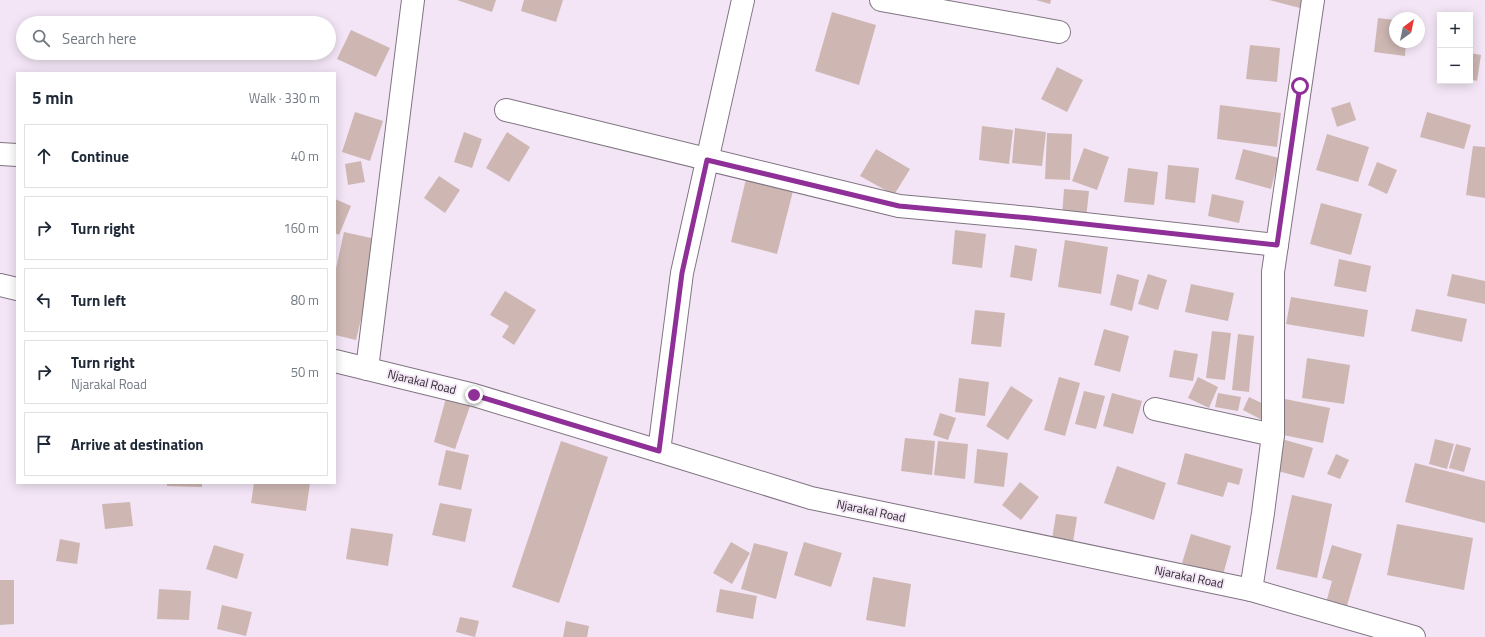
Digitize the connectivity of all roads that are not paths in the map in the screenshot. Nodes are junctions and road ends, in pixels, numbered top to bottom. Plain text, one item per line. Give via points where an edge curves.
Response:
1 (413, 0) edge
2 (743, 0) edge
3 (881, 0) edge
4 (1313, 0) edge
5 (1059, 32) dead end
6 (506, 110) dead end
7 (0, 154) edge
8 (16, 155) edge
9 (707, 160) junction
10 (1277, 245) junction
11 (0, 286) edge
12 (16, 289) edge
13 (336, 361) edge
14 (367, 368) junction
15 (1155, 409) dead end
16 (1273, 435) junction
17 (659, 451) junction
18 (1251, 590) junction
19 (1414, 637) edge

1 - 14 street
2 - 9 street
3 - 5 street
4 - 10 street
6 - 9 street
7 - 8 street
9 - 10 street via 899,206
9 - 17 street via 682,273
10 - 16 street via 1273,272
11 - 12 street
13 - 14 street, Njarakal Road
14 - 17 street, Njarakal Road via 474,395
15 - 16 street
16 - 18 street
17 - 18 street, Njarakal Road via 810,498
18 - 19 street, Njarakal Road

